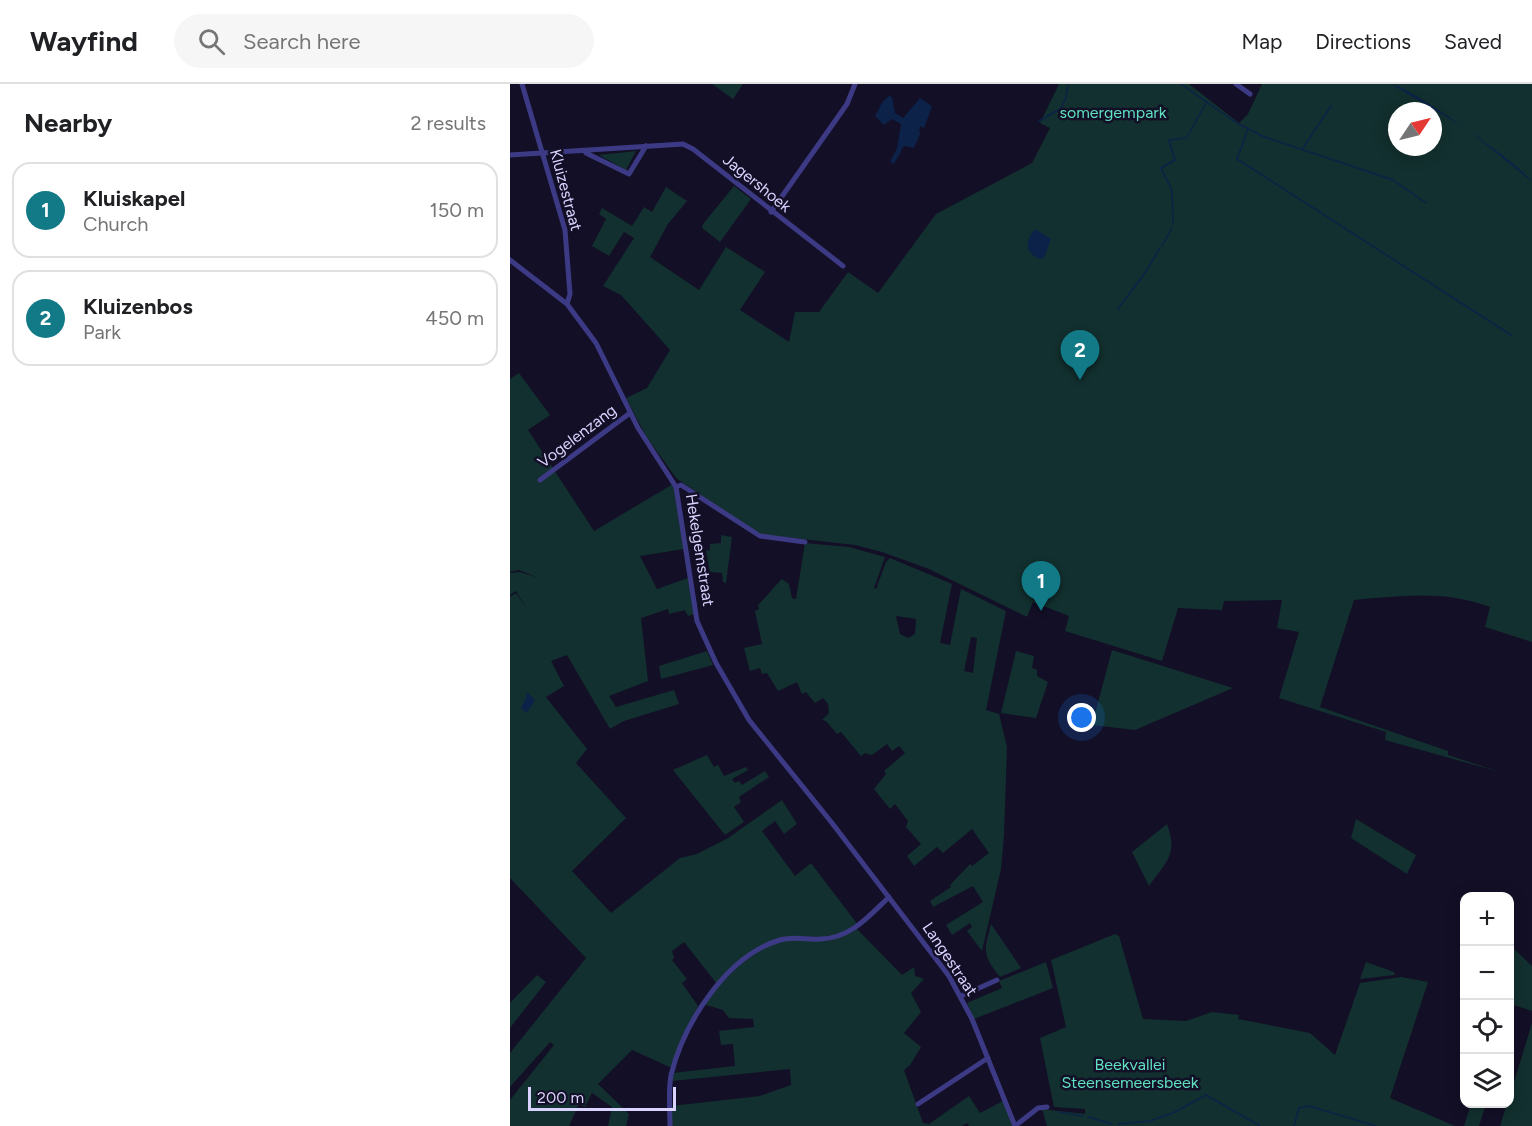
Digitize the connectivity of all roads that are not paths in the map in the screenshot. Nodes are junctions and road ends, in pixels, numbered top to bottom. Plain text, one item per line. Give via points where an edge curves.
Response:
1 (522, 84) edge
2 (855, 84) edge
3 (1236, 84) edge
4 (1250, 94) dead end
5 (646, 146) junction
6 (585, 152) junction
7 (543, 154) junction
8 (510, 155) edge
9 (771, 212) junction
10 (510, 260) edge
11 (843, 266) dead end
12 (567, 304) junction
13 (630, 412) junction
14 (540, 480) dead end
15 (676, 487) junction
16 (805, 542) dead end
17 (834, 825) joint
18 (889, 897) junction
19 (998, 980) dead end
20 (961, 996) junction
21 (988, 1058) junction
22 (918, 1104) dead end
23 (1047, 1107) dead end
24 (670, 1126) edge
25 (1015, 1126) edge

1 - 7 street, Kluizestraat
2 - 9 street via 847,104
3 - 4 street
5 - 6 street, Jagershoek
5 - 6 street, Jagershoek via 629,174
5 - 9 street, Jagershoek via 683,144 693,149
6 - 7 street, Jagershoek
7 - 8 street, Jagershoek
7 - 12 street, Kluizestraat via 565,230 570,294
9 - 11 street, Jagershoek
10 - 12 street, Hekelgemstraat
12 - 13 street, Hekelgemstraat via 596,342
13 - 14 street, Vogelenzang
13 - 15 street, Hekelgemstraat
15 - 16 street via 681,485 760,536
15 - 17 street, Hekelgemstraat via 696,611 705,642 749,720
17 - 18 street, Langestraat
18 - 20 street, Langestraat
18 - 24 street via 851,932 830,938 778,940 751,955 717,986 702,1004 672,1075
19 - 20 street
20 - 21 street, Langestraat
21 - 22 street
21 - 25 street, Langestraat
23 - 25 street, Langestraat via 1038,1108

